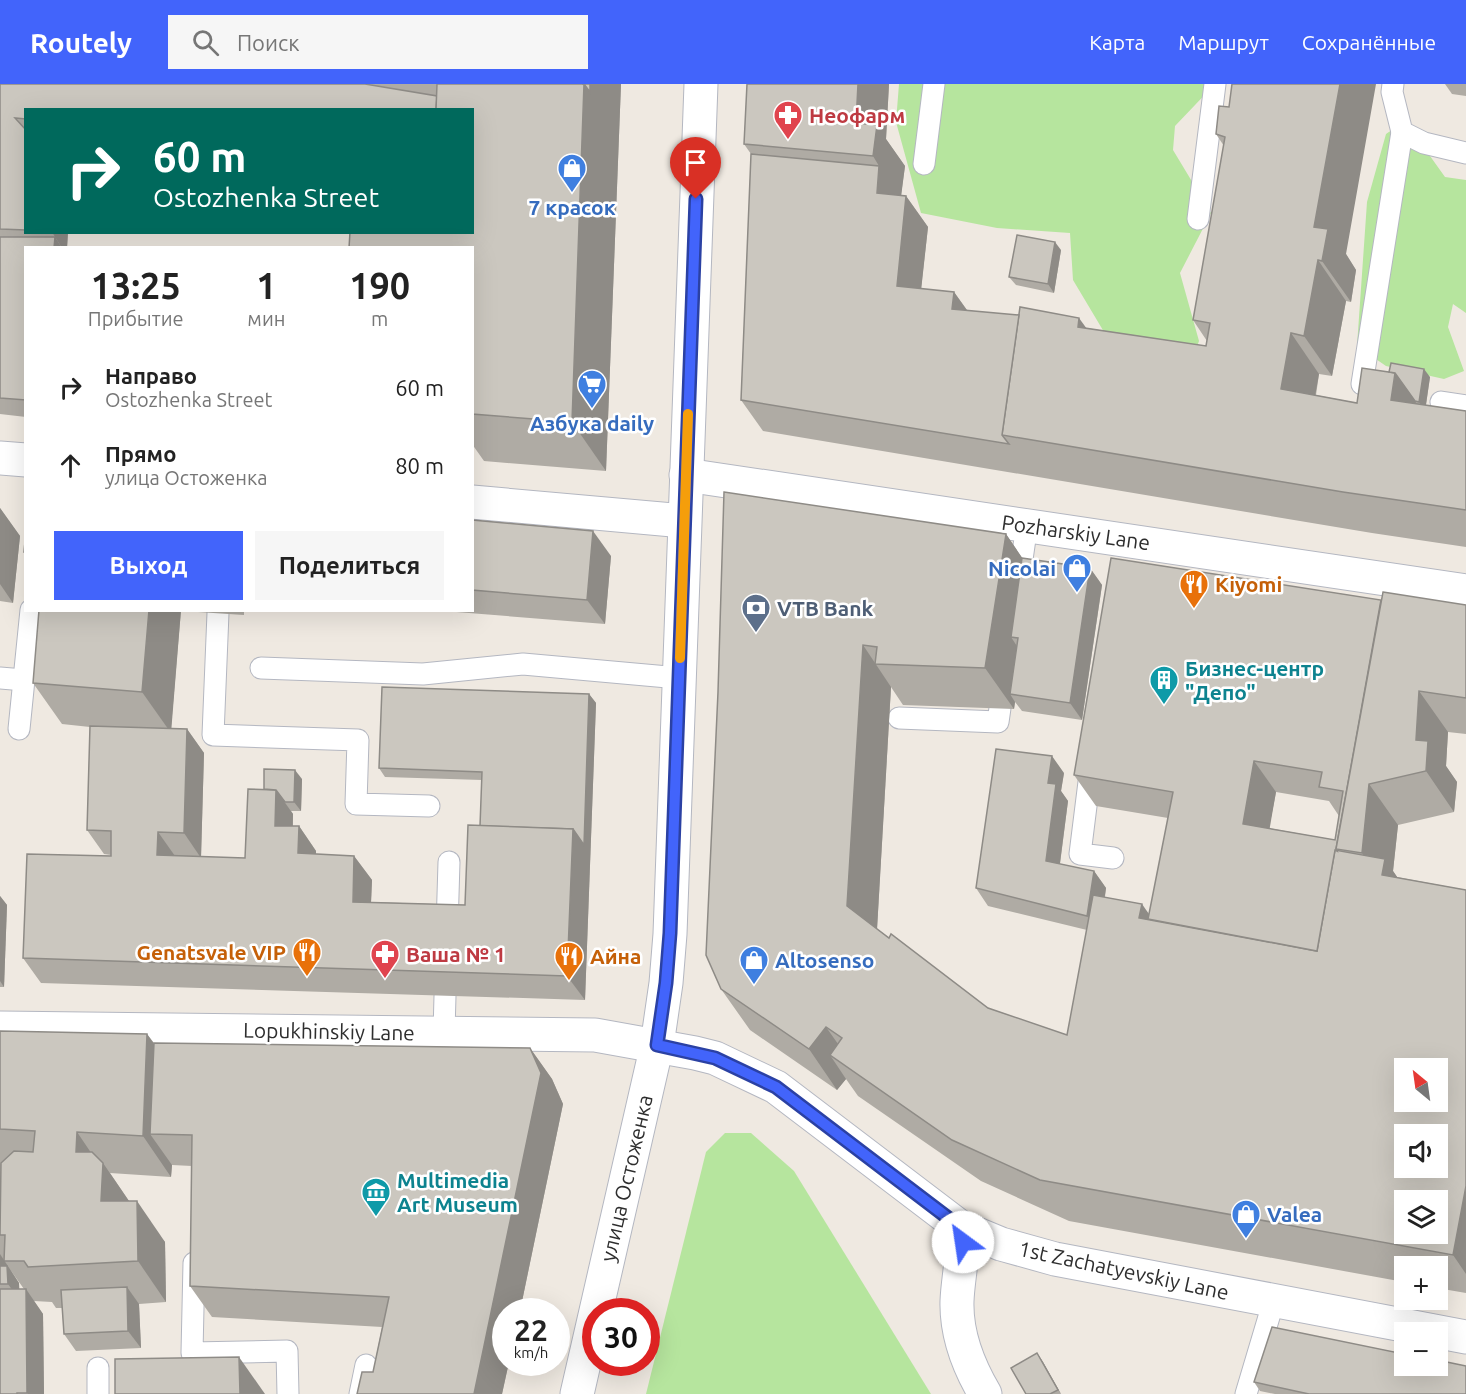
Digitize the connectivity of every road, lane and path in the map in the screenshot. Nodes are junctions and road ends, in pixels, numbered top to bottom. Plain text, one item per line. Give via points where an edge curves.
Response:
1 (700, 84) edge
2 (934, 84) edge
3 (1215, 84) edge
4 (1393, 84) edge
5 (1402, 132) junction
6 (1466, 153) edge
7 (924, 164) dead end
8 (1198, 219) dead end
9 (1362, 384) edge
10 (1442, 402) dead end
11 (1466, 406) edge
12 (0, 458) edge
13 (24, 460) edge
14 (686, 475) junction
15 (474, 502) edge
16 (684, 521) junction
17 (1027, 525) junction
18 (1020, 573) edge
19 (1466, 591) edge
20 (31, 612) edge
21 (218, 613) dead end
22 (261, 668) dead end
23 (0, 678) edge
24 (679, 678) junction
25 (24, 680) junction
26 (1000, 708) dead end
27 (899, 718) dead end
28 (20, 729) dead end
29 (1094, 744) edge
30 (429, 806) dead end
31 (1113, 858) dead end
32 (449, 862) dead end
33 (447, 928) edge
34 (445, 996) edge
35 (444, 1032) junction
36 (5, 1035) edge
37 (657, 1045) junction
38 (960, 1227) junction
39 (194, 1248) edge
40 (1274, 1300) junction
41 (1466, 1337) edge
42 (366, 1365) dead end
43 (98, 1368) dead end
44 (98, 1394) edge
45 (288, 1394) edge
46 (360, 1394) edge
47 (577, 1394) edge
48 (985, 1394) edge
49 (1246, 1394) edge

1 - 14 street
2 - 7 lane
3 - 8 lane
4 - 5 lane
5 - 6 lane via 1424,144
5 - 9 lane
10 - 11 lane
12 - 13 street
14 - 16 street
14 - 17 street, Pozharskiy Lane
15 - 16 street
16 - 24 street, улица Остоженка
17 - 18 lane
17 - 19 street, Pozharskiy Lane via 1123,548 1391,589
20 - 25 lane
21 - 30 lane via 213,735 358,740 356,804
22 - 24 lane via 423,674 523,664
23 - 25 lane
24 - 37 street, улица Остоженка via 670,933
25 - 28 lane
26 - 27 lane via 998,722
29 - 31 lane via 1080,854
32 - 33 lane
34 - 35 lane
35 - 36 street, Lopukhinskiy Lane via 200,1040
35 - 37 street, Lopukhinskiy Lane via 595,1035
37 - 38 street, 1st Zachatyevskiy Lane via 715,1058 776,1087
37 - 47 street, улица Остоженка
38 - 40 street, 1st Zachatyevskiy Lane via 1000,1244 1055,1259
38 - 48 street via 963,1242 957,1302 961,1331 967,1361
39 - 45 lane via 192,1353 287,1351
40 - 41 street, 1st Zachatyevskiy Lane
40 - 49 lane
42 - 46 lane
43 - 44 lane

